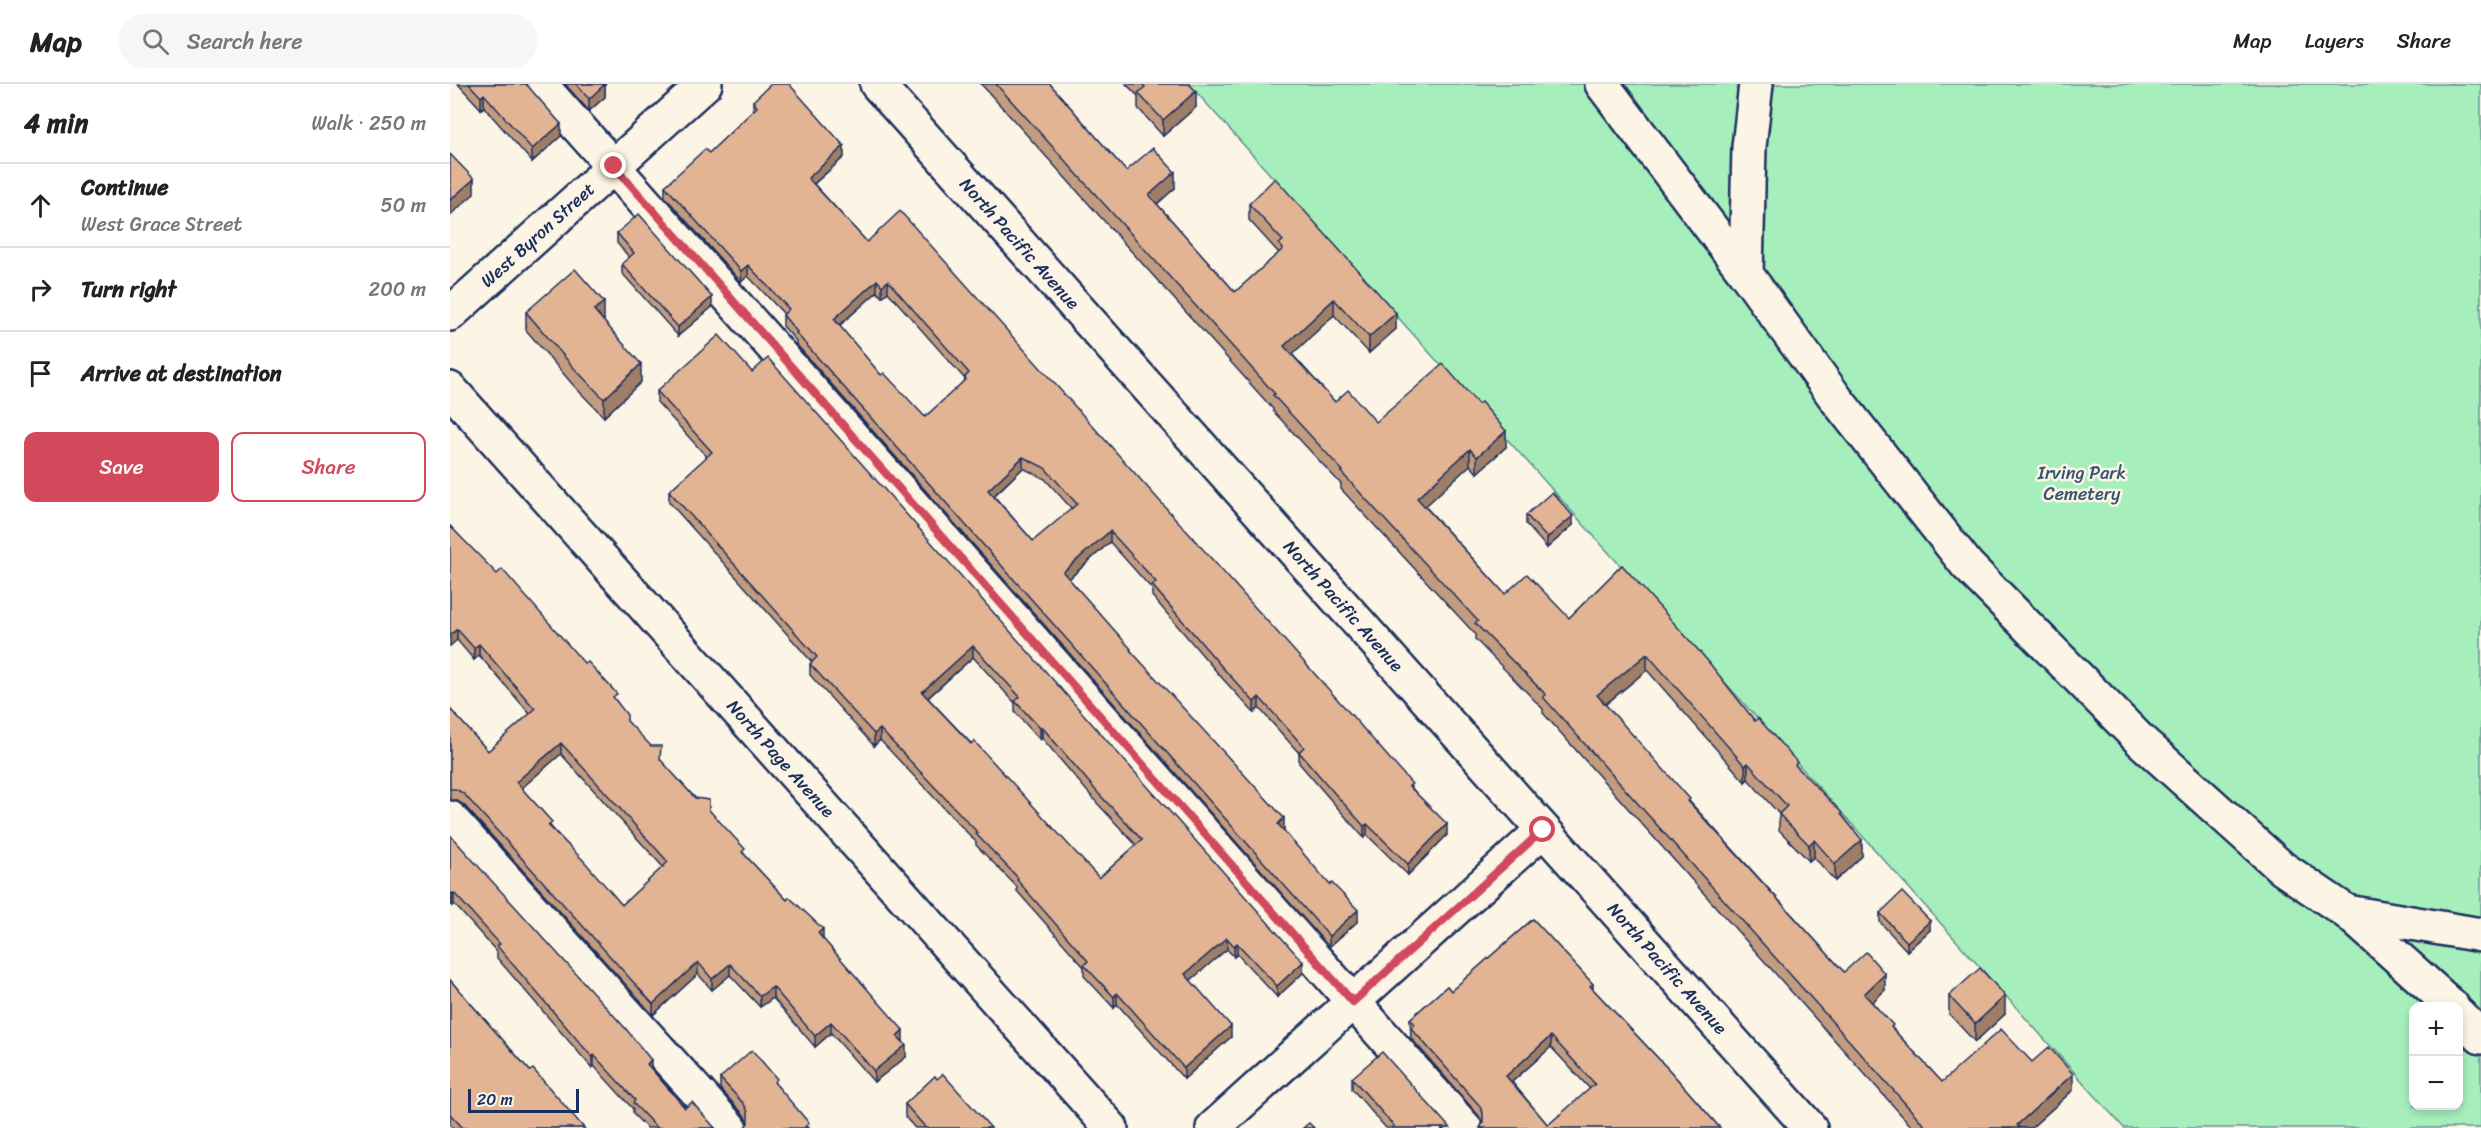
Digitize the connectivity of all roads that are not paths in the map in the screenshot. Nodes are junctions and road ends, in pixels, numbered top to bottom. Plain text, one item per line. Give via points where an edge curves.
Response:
1 (540, 84) edge
2 (705, 84) edge
3 (877, 84) edge
4 (1602, 84) edge
5 (1756, 84) edge
6 (614, 166) junction
7 (1746, 274) junction
8 (450, 314) edge
9 (450, 389) edge
10 (450, 818) edge
11 (1543, 830) junction
12 (2347, 912) junction
13 (2481, 935) edge
14 (1353, 1002) junction
15 (2448, 1002) edge
16 (2463, 1019) edge
17 (2481, 1037) edge
18 (730, 1128) edge
19 (1111, 1128) edge
20 (1213, 1128) edge
21 (1465, 1128) edge
22 (1810, 1128) edge

1 - 6 street
2 - 6 street, West Byron Street
3 - 11 street, North Pacific Avenue
4 - 7 street
5 - 7 street via 1749,147
6 - 8 street, West Byron Street
6 - 14 street
7 - 12 street via 1837,400 1967,565 2140,740 2282,868
9 - 19 street, North Page Avenue
10 - 18 street
11 - 14 street
11 - 22 street, North Pacific Avenue
12 - 13 street
12 - 15 street
14 - 20 street
14 - 21 street
16 - 17 street

